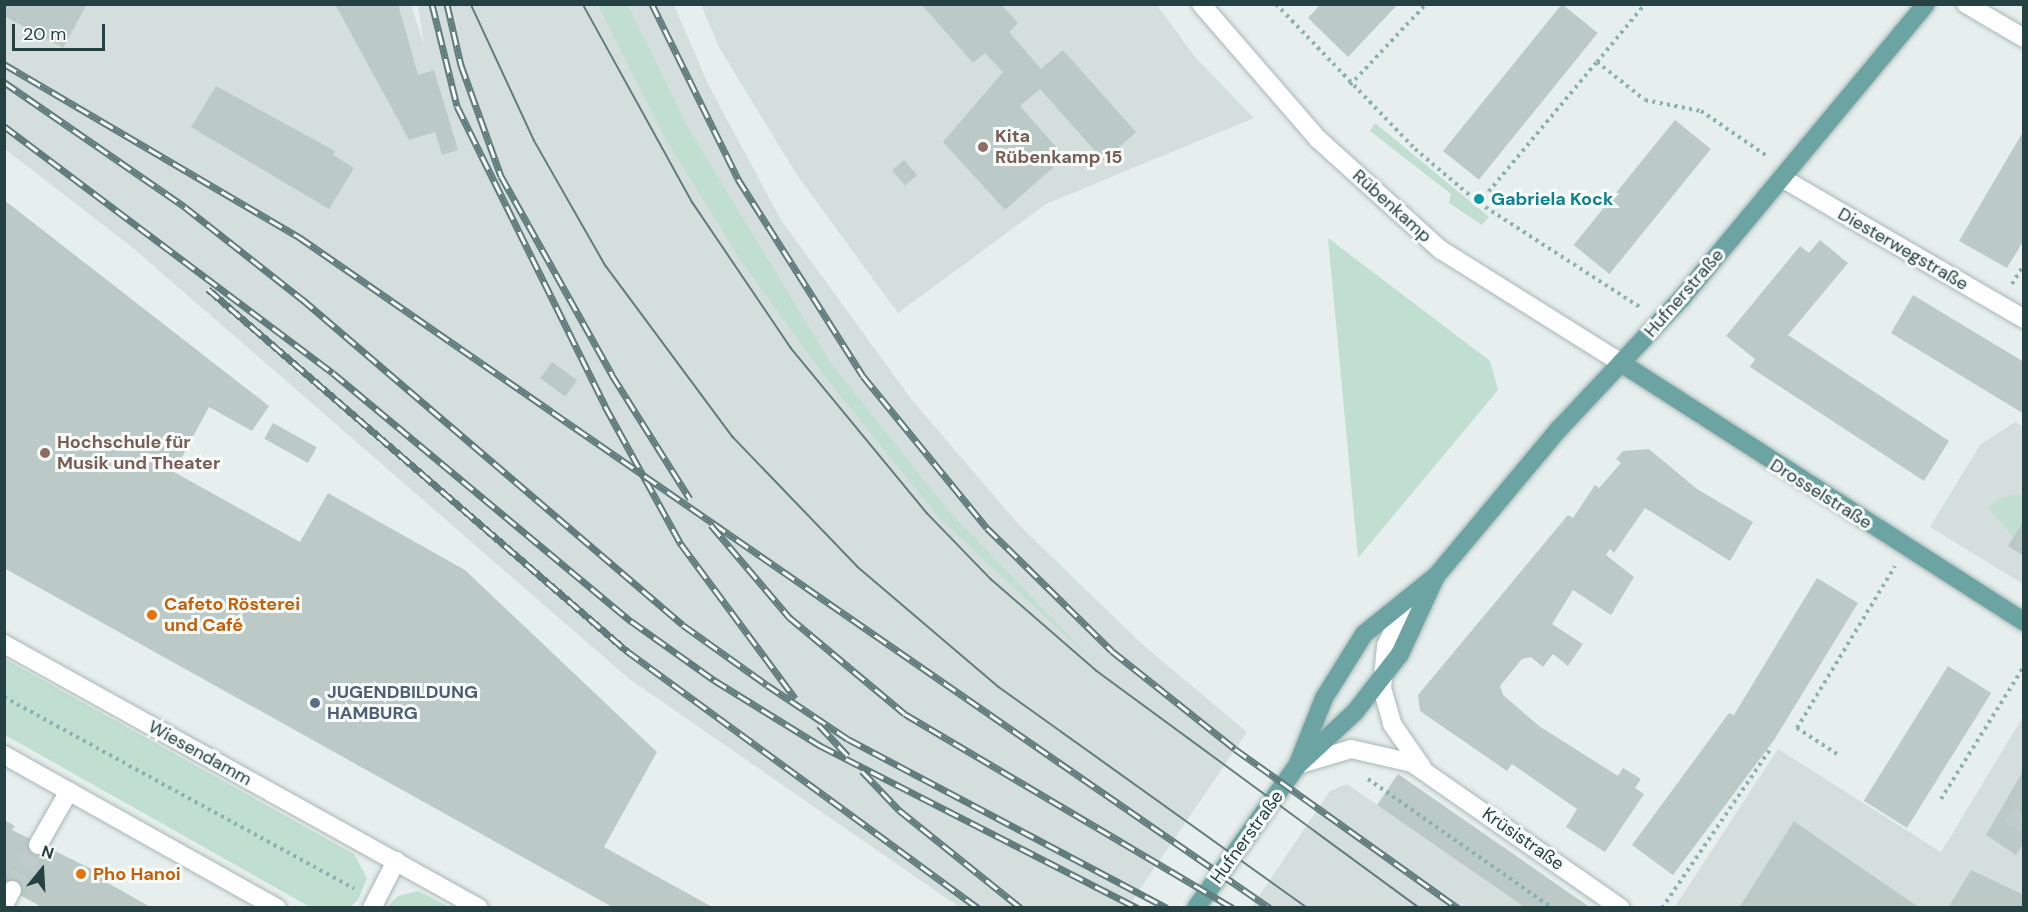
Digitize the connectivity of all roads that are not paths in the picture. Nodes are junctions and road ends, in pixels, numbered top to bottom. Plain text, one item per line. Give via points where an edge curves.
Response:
1 (1201, 4) edge
2 (1926, 4) edge
3 (1966, 4) edge
4 (2024, 38) edge
5 (1786, 175) junction
6 (2024, 319) edge
7 (1621, 363) junction
8 (1436, 576) junction
9 (1411, 594) junction
10 (2024, 622) edge
11 (4, 644) edge
12 (1382, 679) junction
13 (4, 755) edge
14 (1297, 766) junction
15 (1424, 771) junction
16 (69, 791) junction
17 (38, 845) tunnel mouth
18 (396, 861) junction
19 (374, 904) edge
20 (277, 908) edge
21 (479, 908) edge
22 (1196, 908) edge
23 (1621, 908) edge

1 - 7 street, Rübenkamp via 1318,139 1386,204 1441,250
2 - 5 main road, Hufnerstraße
3 - 4 street
5 - 6 street, Diesterwegstraße
5 - 7 main road, Hufnerstraße via 1663,320
7 - 8 main road, Hufnerstraße
7 - 10 main road, Drosselstraße
8 - 9 main road, Hufnerstraße
8 - 12 main road, Hufnerstraße via 1413,630
9 - 12 street, Krüsistraße via 1388,638
9 - 14 main road, Hufnerstraße via 1364,634 1324,698
11 - 18 street, Wiesendamm
12 - 14 main road, Hufnerstraße
12 - 15 street, Krüsistraße via 1388,715
13 - 16 street
14 - 15 street, Krüsistraße via 1338,749 1366,750
14 - 22 main road, Hufnerstraße
15 - 23 street, Krüsistraße
16 - 17 street
16 - 20 street
18 - 19 street
18 - 21 street, Wiesendamm

